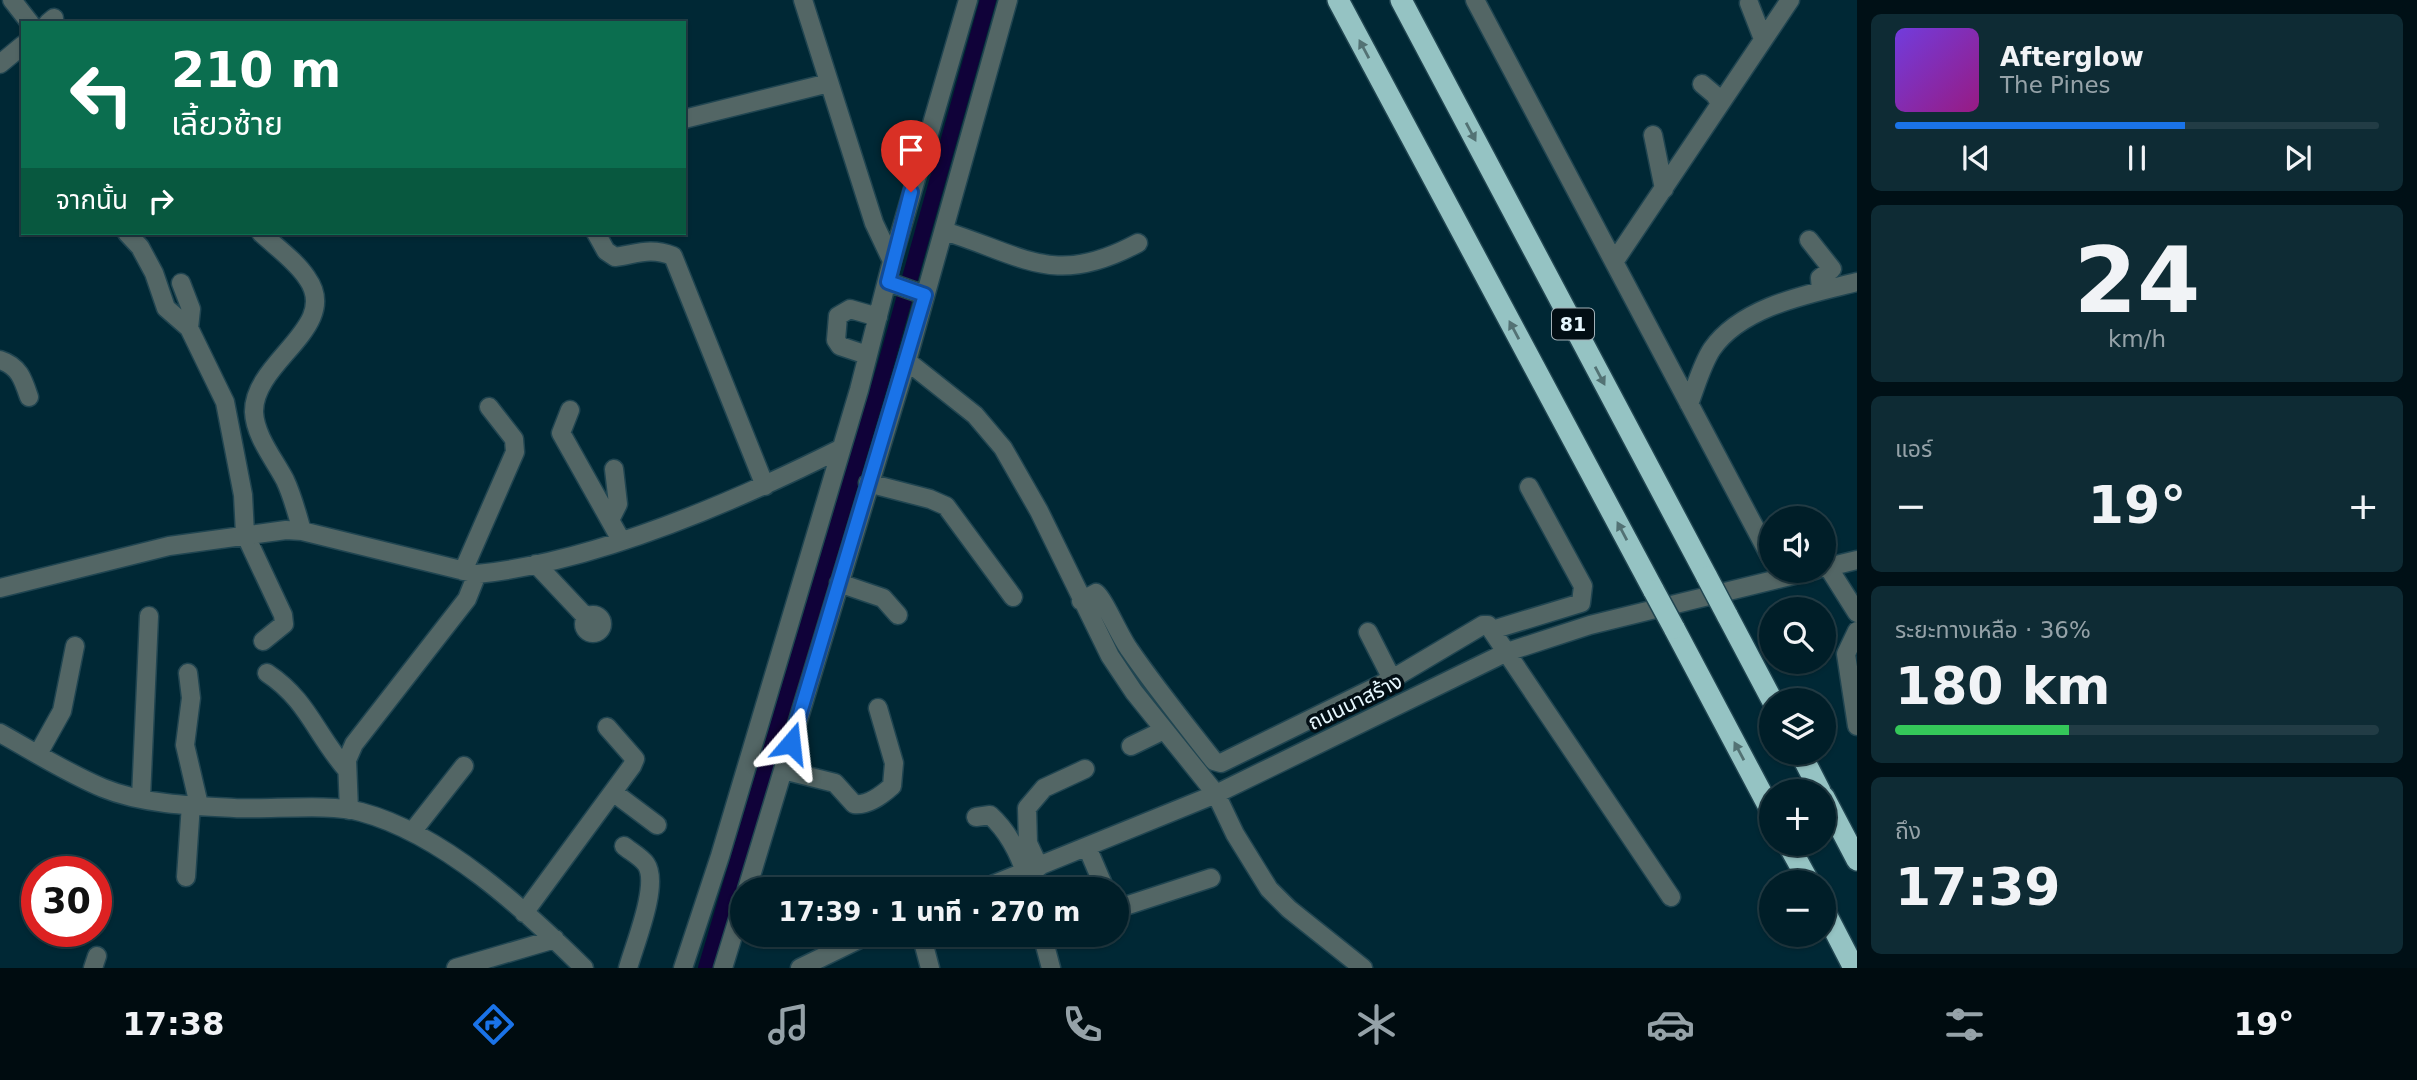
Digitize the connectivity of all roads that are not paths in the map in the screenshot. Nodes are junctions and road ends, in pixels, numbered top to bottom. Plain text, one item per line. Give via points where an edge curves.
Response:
1 (12, 0) edge
2 (803, 0) edge
3 (968, 0) edge
4 (1008, 0) edge
5 (1338, 0) edge
6 (1401, 0) edge
7 (1475, 0) edge
8 (1790, 0) edge
9 (1749, 3) dead end
10 (28, 21) edge
11 (1763, 39) junction
12 (21, 47) edge
13 (0, 64) edge
14 (828, 83) junction
15 (1702, 84) dead end
16 (1720, 104) junction
17 (686, 118) edge
18 (1653, 135) dead end
19 (1664, 189) junction
20 (944, 230) junction
21 (129, 235) edge
22 (263, 235) edge
23 (597, 235) edge
24 (1809, 240) dead end
25 (1138, 243) dead end
26 (892, 261) junction
27 (1614, 262) junction
28 (1857, 282) edge
29 (181, 283) dead end
30 (891, 284) junction
31 (1821, 291) junction
32 (920, 294) junction
33 (878, 317) junction
34 (188, 328) junction
35 (867, 355) junction
36 (0, 360) edge
37 (907, 361) junction
38 (29, 397) dead end
39 (1689, 404) junction
40 (489, 407) dead end
41 (570, 410) dead end
42 (840, 449) junction
43 (614, 469) dead end
44 (868, 483) junction
45 (765, 486) junction
46 (1529, 487) dead end
47 (610, 520) junction
48 (302, 531) junction
49 (245, 534) junction
50 (1759, 535) edge
51 (621, 540) junction
52 (1857, 560) edge
53 (536, 564) junction
54 (1836, 565) edge
55 (470, 573) junction
56 (839, 583) junction
57 (1762, 583) edge
58 (1833, 583) edge
59 (0, 588) edge
60 (1013, 597) dead end
61 (1081, 601) junction
62 (1857, 612) edge
63 (898, 615) dead end
64 (149, 616) dead end
65 (586, 617) dead end
66 (1492, 630) junction
67 (1857, 631) edge
68 (1368, 632) dead end
69 (263, 641) dead end
70 (75, 646) dead end
71 (1507, 652) junction
72 (188, 673) dead end
73 (267, 673) dead end
74 (1392, 680) junction
75 (1766, 688) edge
76 (878, 708) dead end
77 (1857, 726) edge
78 (607, 727) dead end
79 (1164, 730) junction
80 (0, 733) edge
81 (1131, 746) dead end
82 (38, 754) junction
83 (464, 766) dead end
84 (1085, 769) dead end
85 (347, 770) junction
86 (783, 770) junction
87 (1759, 788) edge
88 (613, 792) junction
89 (1216, 794) junction
90 (141, 798) junction
91 (195, 804) junction
92 (349, 810) junction
93 (976, 817) dead end
94 (1836, 820) edge
95 (657, 825) dead end
96 (412, 832) junction
97 (624, 846) dead end
98 (1087, 847) junction
99 (1857, 860) edge
100 (1032, 876) edge
101 (186, 877) dead end
102 (751, 877) edge
103 (1100, 877) edge
104 (1211, 878) dead end
105 (1671, 897) dead end
106 (1129, 905) edge
107 (524, 912) junction
108 (1836, 933) edge
109 (555, 939) junction
110 (730, 945) edge
111 (843, 947) edge
112 (924, 947) edge
113 (1045, 947) edge
114 (456, 968) edge
115 (584, 968) edge
116 (628, 968) edge
117 (683, 968) edge
118 (723, 968) edge
119 (800, 968) edge
120 (930, 968) edge
121 (1051, 968) edge
122 (1363, 968) edge
123 (1854, 968) edge

1 - 10 street
2 - 14 street
3 - 26 street
4 - 20 street
87 -> 5 highway, 81, bridge
6 -> 75 highway, 81, bridge
7 - 27 street
8 - 11 street
9 - 11 street
11 - 16 street
12 - 13 street
14 - 17 street
14 - 26 street via 874,223
15 - 16 street
16 - 19 street
18 - 19 street
19 - 27 street
20 - 25 street via 1052,267 1090,265
20 - 32 street
21 - 34 street via 154,273 166,308
22 - 48 street via 306,275 317,296 307,327 262,384 254,412 256,426 293,499
23 - 45 street via 615,257 641,250 673,256
24 - 31 street via 1832,270 1820,278
26 - 30 street
27 - 39 street
28 - 31 street
29 - 34 street via 191,309
30 - 32 street
30 - 33 street
31 - 39 street via 1736,325 1710,351
32 - 37 street
33 - 35 street
33 - 35 street via 850,309 838,316 835,334 840,346
34 - 49 street via 225,402 243,495
35 - 42 street
36 - 38 street via 14,365
37 - 44 street
37 - 61 street via 975,415 1003,448
39 - 50 street
40 - 55 street via 514,439 515,452
41 - 47 street via 561,433
42 - 45 street
42 - 117 street
43 - 47 street via 618,504
44 - 56 street
44 - 60 street via 946,506
45 - 51 street
46 - 66 street via 1583,586 1584,597 1581,603
47 - 51 street
48 - 49 street
48 - 55 street
49 - 59 street via 169,546
49 - 69 street via 283,615 284,624
51 - 53 street
52 - 54 street, ถนนนาสร้าง
53 - 55 street
53 - 65 street
55 - 85 street via 467,599 367,723 350,752
56 - 63 street via 877,594
56 - 86 street
57 - 71 street, ถนนนาสร้าง via 1590,625
58 - 62 street
61 - 74 street via 1096,593 1101,597 1130,651 1214,761 1221,763
61 - 79 street via 1110,656
64 - 90 street
66 - 71 street
66 - 74 street via 1483,625
67 - 77 street via 1846,654
68 - 74 street
70 - 82 street via 62,711
71 - 89 street, ถนนนาสร้าง
71 - 105 street
72 - 91 street via 191,698 185,745
73 - 85 street via 301,702
76 - 86 street via 894,763 892,786 884,794 853,804 835,783
78 - 88 street via 635,759
79 - 81 street
79 - 89 street
80 - 82 street
82 - 90 street via 105,789
83 - 96 street
84 - 100 street via 1044,788 1027,808
85 - 92 street
86 - 102 street
88 - 95 street
88 - 107 street
89 - 98 street, ถนนนาสร้าง
89 - 122 street via 1269,889
90 - 91 street
91 - 92 street
91 - 101 street
92 - 96 street
93 - 100 street via 990,815 1002,825
94 - 99 highway
96 - 107 street
97 - 116 street via 646,864 650,877
98 - 100 street, ถนนนาสร้าง
98 - 103 street
104 - 106 street
107 - 109 street
108 - 123 highway
109 - 114 street
109 - 115 street
110 - 118 street
111 - 119 street
112 - 120 street
113 - 121 street

